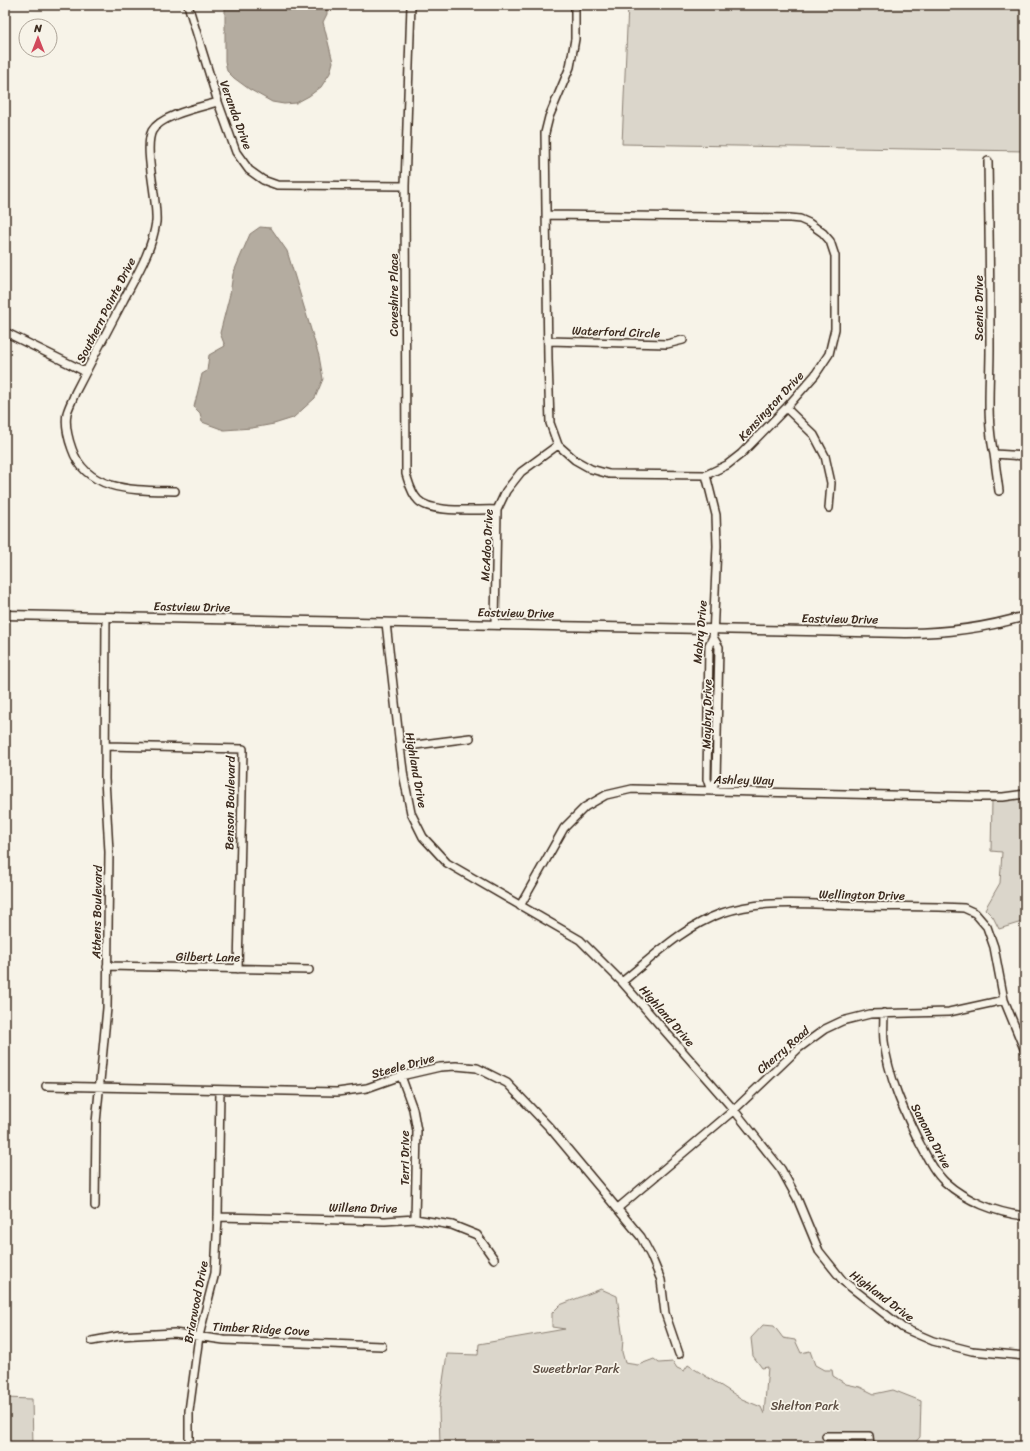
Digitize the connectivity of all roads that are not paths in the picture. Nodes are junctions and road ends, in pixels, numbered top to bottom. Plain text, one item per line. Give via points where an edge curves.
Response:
1 (188, 5) edge
2 (411, 5) edge
3 (575, 5) edge
4 (218, 102) junction
5 (988, 161) dead end
6 (405, 186) junction
7 (546, 216) junction
8 (5, 332) edge
9 (683, 340) dead end
10 (548, 341) junction
11 (86, 372) junction
12 (786, 408) junction
13 (558, 446) junction
14 (994, 454) junction
15 (1025, 456) edge
16 (706, 475) junction
17 (175, 491) dead end
18 (999, 491) dead end
19 (829, 508) dead end
20 (497, 510) junction
21 (5, 615) edge
22 (1025, 616) edge
23 (106, 617) junction
24 (386, 623) junction
25 (495, 624) junction
26 (713, 633) junction
27 (470, 738) dead end
28 (106, 746) junction
29 (400, 747) junction
30 (711, 791) junction
31 (1025, 794) edge
32 (520, 906) junction
33 (107, 966) junction
34 (238, 969) junction
35 (309, 970) dead end
36 (622, 982) junction
37 (1004, 1000) junction
38 (884, 1013) junction
39 (1025, 1051) edge
40 (401, 1076) junction
41 (46, 1086) dead end
42 (100, 1087) junction
43 (220, 1090) junction
44 (734, 1110) junction
45 (95, 1206) dead end
46 (618, 1208) junction
47 (1025, 1216) edge
48 (218, 1217) junction
49 (415, 1219) junction
50 (494, 1259) dead end
51 (199, 1336) junction
52 (92, 1341) dead end
53 (382, 1346) dead end
54 (679, 1354) dead end
55 (1025, 1356) edge
56 (826, 1436) dead end
57 (189, 1446) edge
58 (870, 1446) edge

1 - 4 street, Veranda Drive
2 - 6 street, Coveshire Place
3 - 7 street via 575,39 570,67 545,133
4 - 6 street, Veranda Drive via 236,152 249,170 264,180 277,185
4 - 11 street, Southern Pointe Drive via 179,114 161,122 152,131 149,148 156,222 148,252
5 - 14 street, Scenic Drive via 989,424
6 - 20 street, Coveshire Place via 406,474 417,499 429,507
7 - 10 street
7 - 12 street, Kensington Drive via 790,218 800,219 820,230 830,241 836,256 835,329 829,354 815,375
8 - 11 street
9 - 10 street, Waterford Circle via 667,344
10 - 13 street via 550,423
11 - 17 street, Southern Pointe Drive via 67,414 67,432 75,459 85,472 119,488
12 - 16 street, Kensington Drive via 741,454 727,465
12 - 19 street via 814,435 825,456 831,483
13 - 16 street, Kensington Drive via 591,469 609,474
13 - 20 street, McAdoo Drive via 521,472 506,491
14 - 15 street
14 - 18 street, Scenic Drive
16 - 26 street, Mabry Drive via 716,515
20 - 25 street, McAdoo Drive
21 - 23 street, Eastview Drive
22 - 26 street, Eastview Drive via 948,632
23 - 24 street, Eastview Drive
23 - 28 street, Athens Boulevard
24 - 25 street, Eastview Drive
24 - 29 street, Highland Drive
25 - 26 street, Eastview Drive
26 - 30 street, Maybry Drive via 719,646 716,780
27 - 29 street
28 - 33 street, Athens Boulevard via 109,852
28 - 34 street, Benson Boulevard via 242,749
29 - 32 street, Highland Drive via 411,813 423,837 447,863
30 - 31 street, Ashley Way via 979,797
30 - 32 street, Ashley Way via 632,789 606,795 585,807 564,828
32 - 36 street, Highland Drive via 580,940
33 - 34 street, Gilbert Lane
33 - 42 street, Athens Boulevard via 107,1008
34 - 35 street, Gilbert Lane
36 - 37 street, Wellington Drive via 677,937 700,923 722,913 758,905 964,908 975,913 987,927 994,947
36 - 44 street, Highland Drive
37 - 38 street, Cherry Road via 949,1012
37 - 39 street, Wellington Drive
38 - 44 street, Cherry Road via 856,1017 825,1029 799,1048
38 - 47 street, Sanoma Drive via 884,1040 896,1092 931,1164 944,1182 962,1194 990,1208
40 - 43 street, Steele Drive via 367,1088 337,1092
40 - 46 street, Steele Drive via 456,1066 477,1068 507,1083 550,1128
40 - 49 street, Terri Drive via 413,1110 417,1131
41 - 42 street, Steele Drive
42 - 43 street, Steele Drive
42 - 45 street, Athens Boulevard via 96,1123
43 - 48 street, Briarwood Drive
44 - 46 street, Cherry Road
44 - 55 street, Highland Drive via 781,1169 797,1198 819,1251 843,1281 903,1328 933,1341 972,1351
46 - 54 street, Steele Drive via 641,1237 652,1256 661,1280 665,1313
48 - 49 street, Willena Drive via 385,1221
48 - 51 street, Briarwood Drive via 215,1273
49 - 50 street, Willena Drive via 452,1224 477,1235
51 - 52 street, Timber Ridge Cove via 174,1333 119,1336
51 - 53 street, Timber Ridge Cove via 249,1341
51 - 57 street, Briarwood Drive via 189,1411
56 - 58 street via 869,1436

